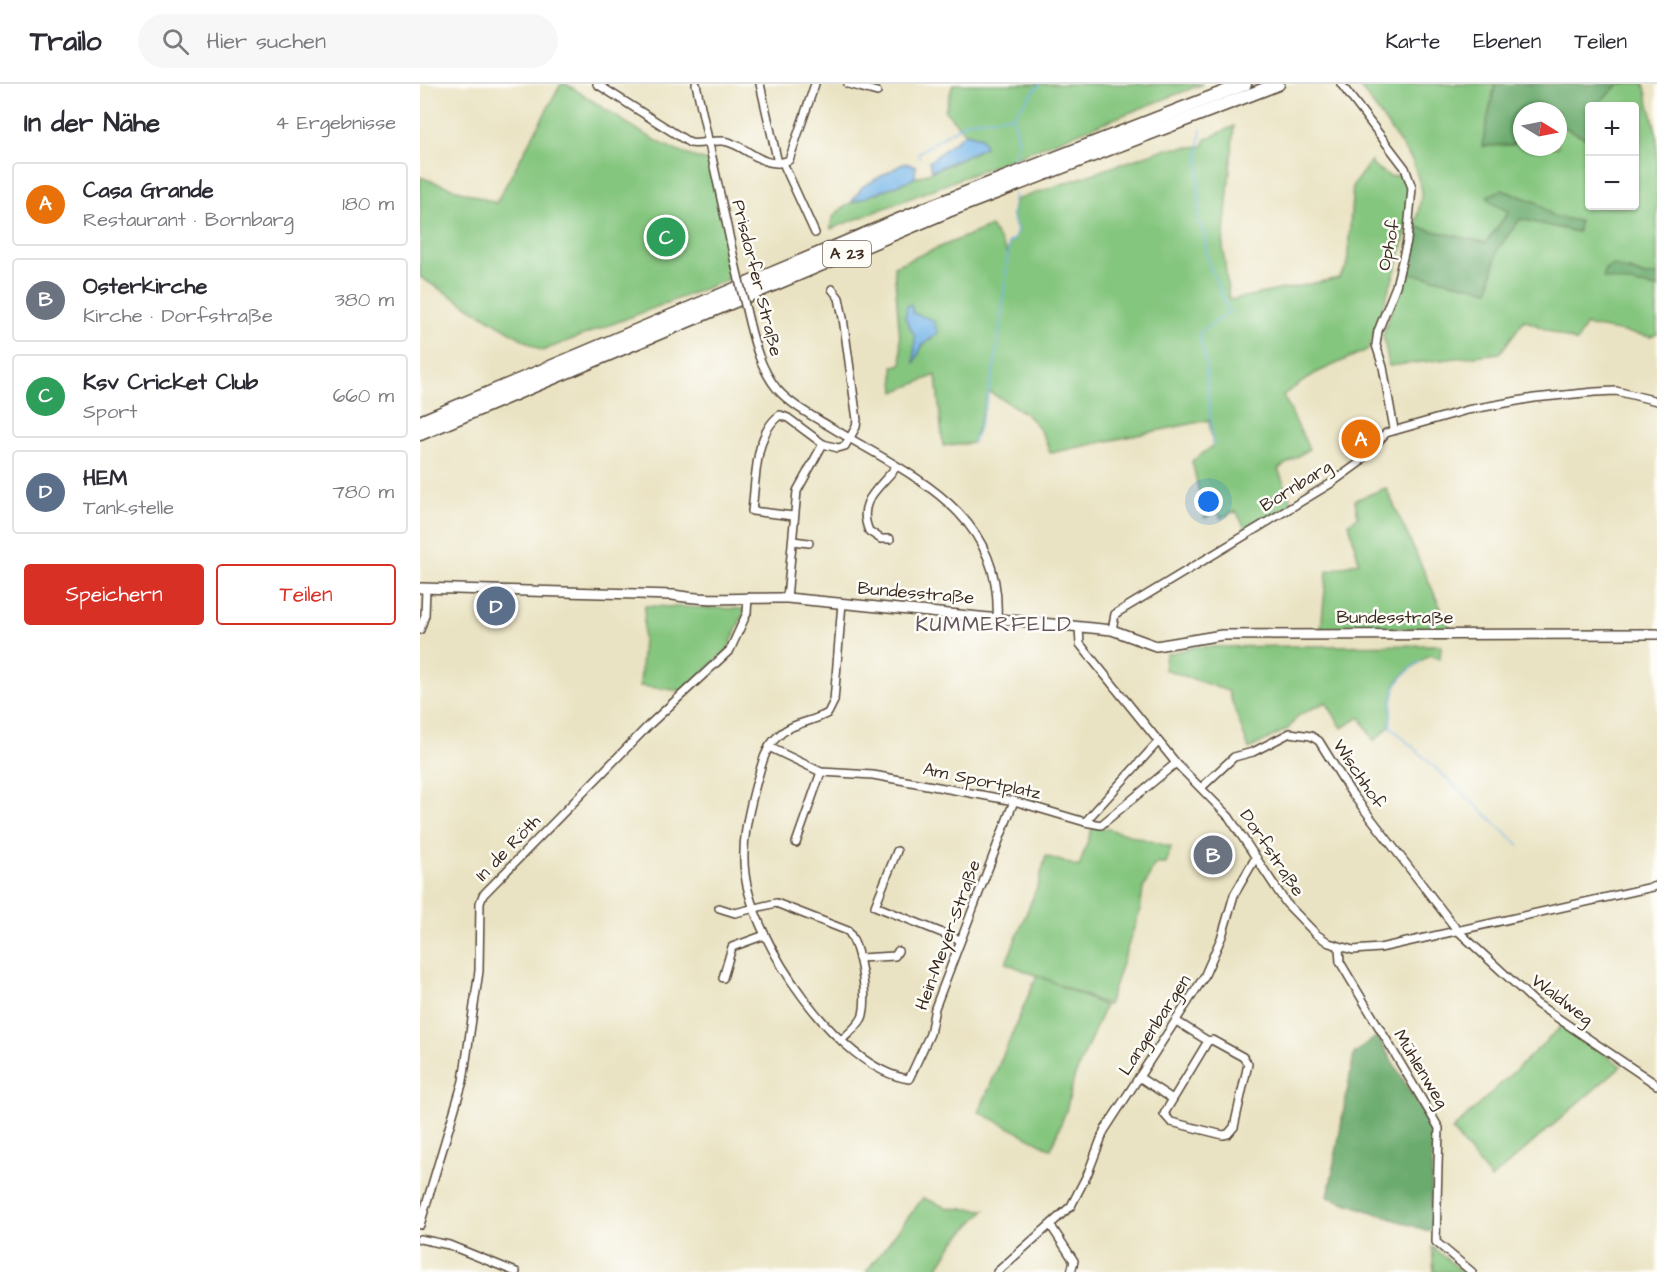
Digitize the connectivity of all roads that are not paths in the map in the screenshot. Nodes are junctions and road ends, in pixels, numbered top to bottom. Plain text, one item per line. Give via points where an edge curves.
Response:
1 (597, 84) edge
2 (696, 84) edge
3 (760, 84) edge
4 (815, 84) edge
5 (848, 84) edge
6 (1245, 84) edge
7 (1278, 84) edge
8 (1341, 84) edge
9 (877, 92) dead end
10 (708, 143) junction
11 (781, 163) junction
12 (815, 233) dead end
13 (832, 289) dead end
14 (1657, 401) edge
15 (420, 422) edge
16 (1394, 429) junction
17 (420, 434) edge
18 (850, 439) junction
19 (823, 444) junction
20 (896, 467) junction
21 (794, 516) junction
22 (890, 539) dead end
23 (793, 541) junction
24 (809, 543) dead end
25 (423, 588) edge
26 (748, 597) junction
27 (787, 598) junction
28 (842, 603) junction
29 (997, 618) junction
30 (1079, 627) junction
31 (420, 630) edge
32 (1112, 630) junction
33 (1657, 634) edge
34 (1158, 742) junction
35 (769, 747) junction
36 (1176, 763) junction
37 (821, 772) junction
38 (1202, 787) junction
39 (1014, 801) junction
40 (1086, 822) junction
41 (796, 843) dead end
42 (897, 851) dead end
43 (1256, 856) junction
44 (1657, 886) edge
45 (719, 908) dead end
46 (754, 908) junction
47 (1456, 930) junction
48 (765, 935) junction
49 (960, 940) junction
50 (1339, 948) junction
51 (895, 956) dead end
52 (859, 958) junction
53 (723, 978) dead end
54 (1176, 1021) junction
55 (842, 1040) junction
56 (1208, 1041) junction
57 (1139, 1077) junction
58 (1657, 1085) edge
59 (1171, 1098) junction
60 (420, 1225) edge
61 (1050, 1226) junction
62 (420, 1239) edge
63 (516, 1272) edge
64 (997, 1272) edge
65 (1071, 1272) edge
66 (1472, 1272) edge

1 - 10 street via 690,143
2 - 10 street, Prisdorfer Straße
3 - 11 street
4 - 11 street via 789,160
5 - 9 street
6 - 15 highway, A 23 via 927,208
7 - 17 highway, A 23 via 959,207
8 - 16 street, Ophof via 1405,168 1412,188 1407,241 1376,345
10 - 11 street via 723,141 769,163
10 - 18 street, Prisdorfer Straße, bridge via 758,356 778,390
11 - 12 street
13 - 18 street via 839,298 843,318 857,420
14 - 16 street, Bornbarg via 1616,391 1534,398
16 - 32 street, Bornbarg via 1330,484 1115,614
18 - 19 street via 838,448
18 - 20 street, Prisdorfer Straße
19 - 21 street via 796,491
19 - 21 street via 780,415 762,441 752,511
20 - 22 street via 868,498 864,510 869,531 881,539
20 - 29 street, Prisdorfer Straße via 951,504 980,536 994,569
21 - 23 street
23 - 24 street
23 - 27 street
25 - 26 street, Bundesstraße via 673,595 699,600
25 - 31 street
26 - 27 street, Bundesstraße
26 - 60 street, In de Röth via 747,612 730,650 649,725 483,895 475,1008 463,1082
27 - 28 street, Bundesstraße
28 - 29 street, Bundesstraße
28 - 35 street via 834,701 828,713 787,729
29 - 30 street, Bundesstraße
30 - 32 street, Bundesstraße
30 - 34 street, Dorfstraße via 1080,644
32 - 33 street, Bundesstraße via 1156,646 1222,635
34 - 36 street, Dorfstraße
34 - 40 street
35 - 37 street, Am Sportplatz
35 - 46 street via 747,819 743,851
36 - 38 street, Dorfstraße
36 - 40 street via 1101,825
37 - 39 street, Am Sportplatz via 873,775
37 - 41 street
38 - 43 street, Dorfstraße
38 - 47 street, Wischhof via 1241,753 1253,752 1290,733 1311,736 1326,751 1350,791
39 - 40 street, Am Sportplatz
39 - 49 street, Hein-Meyer-Straße
42 - 49 street via 875,906
43 - 50 street, Dorfstraße via 1286,903 1316,934
43 - 54 street, Langenbargen via 1234,895 1213,959
44 - 47 street
45 - 46 street via 735,913
46 - 48 street
46 - 52 street via 776,903 848,932 855,940
47 - 50 street via 1380,948
47 - 58 street, Waldweg via 1537,1004
48 - 53 street via 732,947
48 - 55 street via 800,996
49 - 55 street, Hein-Meyer-Straße via 935,1008 930,1034 909,1079 896,1077 863,1058
50 - 66 street, Mühlenweg via 1340,962 1439,1128 1436,1242
51 - 52 street
52 - 55 street via 863,1017
54 - 56 street
54 - 57 street, Langenbargen
56 - 59 street
56 - 59 street via 1216,1041 1248,1064 1232,1132 1223,1135 1166,1119 1165,1108
57 - 59 street
57 - 61 street, Langenbargen via 1104,1131 1071,1206
61 - 64 street, Langenbargen
61 - 65 street via 1074,1261
62 - 63 street via 449,1245

